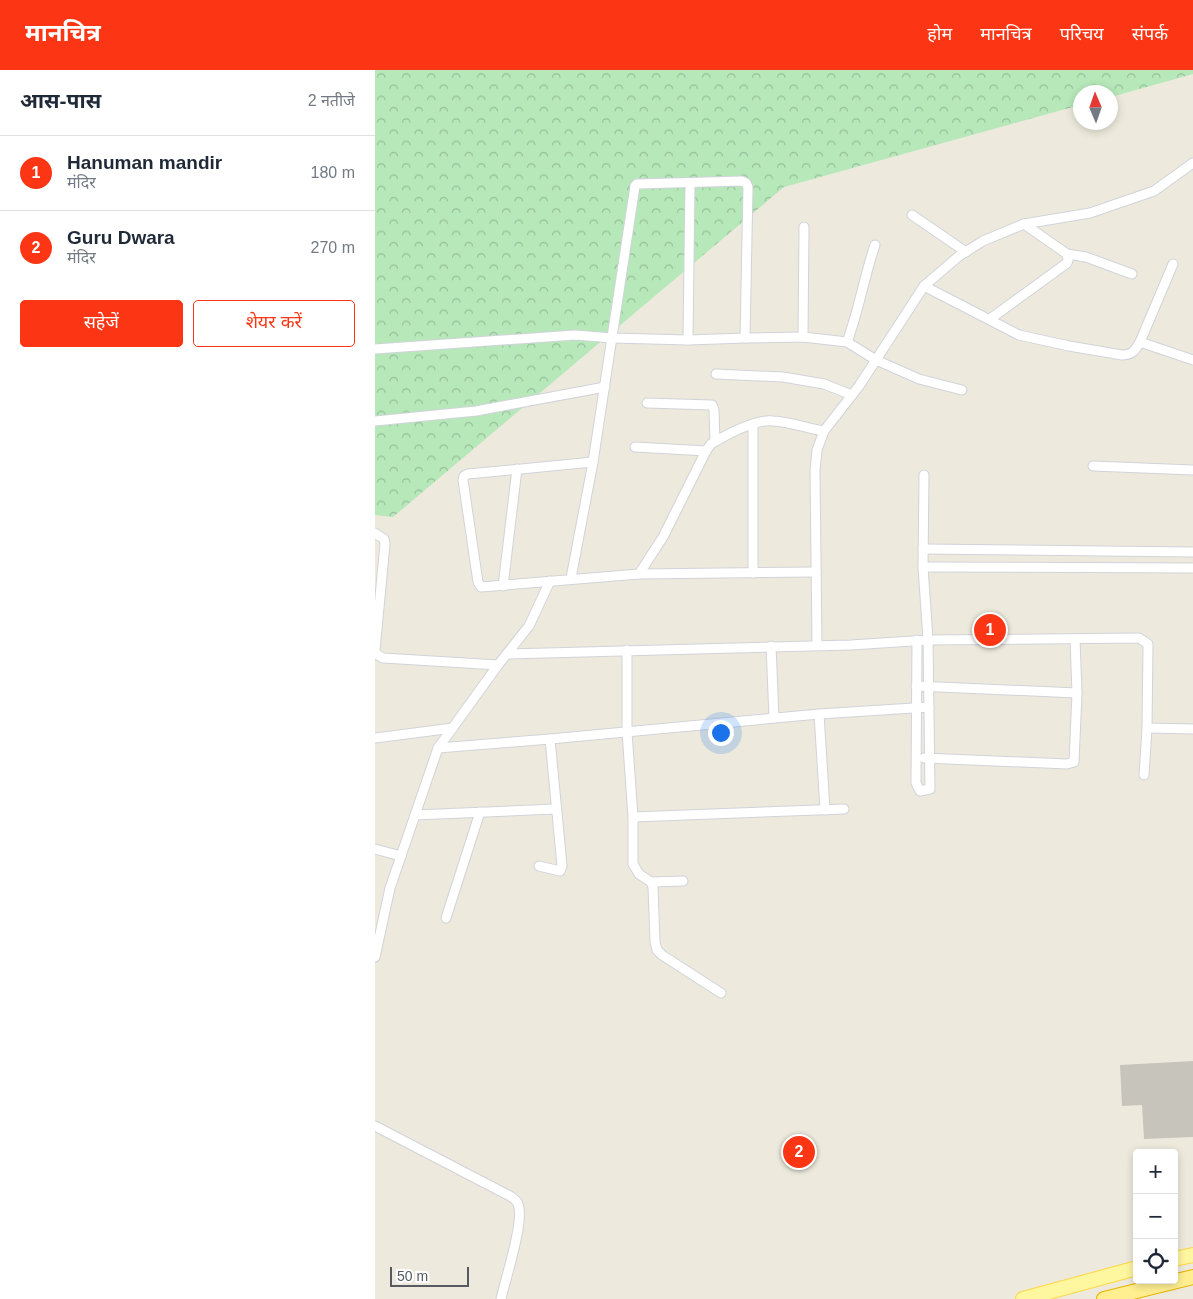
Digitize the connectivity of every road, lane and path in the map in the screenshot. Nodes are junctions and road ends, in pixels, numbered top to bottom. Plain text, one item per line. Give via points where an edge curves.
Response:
1 (1191, 167) edge
2 (690, 183) junction
3 (912, 215) dead end
4 (1024, 224) junction
5 (804, 227) dead end
6 (875, 245) dead end
7 (966, 252) junction
8 (1067, 254) junction
9 (1173, 264) dead end
10 (1132, 274) dead end
11 (924, 286) junction
12 (990, 319) junction
13 (612, 338) junction
14 (745, 338) junction
15 (803, 338) junction
16 (688, 340) junction
17 (847, 342) junction
18 (1140, 342) junction
19 (375, 349) edge
20 (876, 360) junction
21 (1193, 360) edge
22 (716, 374) dead end
23 (605, 387) junction
24 (962, 390) dead end
25 (852, 395) junction
26 (647, 403) dead end
27 (375, 421) edge
28 (753, 424) junction
29 (824, 432) junction
30 (715, 441) junction
31 (635, 446) dead end
32 (706, 450) junction
33 (593, 462) junction
34 (1093, 466) dead end
35 (517, 469) junction
36 (1193, 470) edge
37 (924, 476) dead end
38 (375, 532) edge
39 (923, 549) junction
40 (1193, 552) edge
41 (923, 567) junction
42 (1193, 568) edge
43 (816, 572) junction
44 (753, 573) junction
45 (639, 574) junction
46 (571, 578) junction
47 (550, 581) junction
48 (503, 586) junction
49 (1075, 639) junction
50 (917, 640) junction
51 (928, 640) junction
52 (817, 645) junction
53 (771, 646) junction
54 (627, 650) junction
55 (507, 654) junction
56 (498, 665) junction
57 (916, 686) junction
58 (929, 686) junction
59 (1077, 693) junction
60 (929, 707) junction
61 (915, 708) junction
62 (819, 714) junction
63 (774, 718) junction
64 (453, 728) junction
65 (1147, 728) junction
66 (1193, 729) edge
67 (627, 732) junction
68 (375, 738) edge
69 (550, 740) junction
70 (438, 748) junction
71 (916, 758) junction
72 (929, 758) junction
73 (1144, 775) dead end
74 (555, 809) junction
75 (844, 809) dead end
76 (825, 810) junction
77 (480, 812) junction
78 (415, 815) junction
79 (633, 817) junction
80 (375, 849) edge
81 (401, 856) junction
82 (539, 866) dead end
83 (683, 881) dead end
84 (651, 882) junction
85 (446, 918) dead end
86 (375, 957) edge
87 (721, 993) dead end
88 (375, 1126) edge
89 (1193, 1255) edge
90 (1178, 1258) edge
91 (1133, 1269) edge
92 (1193, 1277) edge
93 (501, 1299) edge
94 (1023, 1299) edge
95 (1104, 1299) edge

1 - 4 street via 1153,191 1090,213
2 - 13 street via 640,182 635,186
2 - 14 street via 742,181 748,187
2 - 16 street
3 - 7 street
4 - 7 street via 983,240
4 - 8 street
5 - 15 street
6 - 17 street
7 - 11 street
8 - 10 street via 1086,257
8 - 12 street via 1067,263
9 - 18 street
11 - 12 street
11 - 20 street
12 - 18 street via 1023,336 1122,355 1135,352
13 - 16 street
13 - 19 street via 575,335
13 - 23 street
14 - 15 street
14 - 16 street
15 - 17 street
17 - 20 street
18 - 21 street
20 - 24 street via 919,379
20 - 25 street
22 - 25 street via 783,377 823,384
23 - 27 street via 477,411
23 - 33 street
25 - 29 street
26 - 30 street via 712,405
28 - 29 street via 773,421
28 - 30 street
28 - 44 street
29 - 43 street via 817,450 815,471
30 - 32 street
31 - 32 street
32 - 45 street via 663,537
33 - 35 street
33 - 46 street
34 - 36 street
35 - 48 street
35 - 48 street via 468,474 463,480 478,582 481,587
37 - 39 street
38 - 56 street via 385,544 376,654 383,658
39 - 40 street
39 - 41 street
41 - 42 street
41 - 51 street
43 - 44 street
43 - 52 street
44 - 45 street
45 - 46 street
46 - 47 street
47 - 48 street
47 - 55 street via 529,626
49 - 51 street
49 - 59 street
49 - 65 street via 1139,638 1148,644
50 - 51 street
50 - 52 street
50 - 57 street
51 - 58 street
52 - 53 street
53 - 54 street
53 - 63 street
54 - 55 street
54 - 67 street
55 - 56 street
56 - 64 street
57 - 58 street
57 - 61 street
58 - 59 street
58 - 60 street
59 - 72 street via 1076,757 1071,764
60 - 61 street
60 - 72 street
61 - 62 street
61 - 71 street
62 - 63 street
62 - 76 street
63 - 67 street
64 - 68 street
64 - 70 street
65 - 66 street
65 - 73 street
67 - 69 street
67 - 79 street
69 - 70 street
69 - 74 street
70 - 78 street
71 - 72 street
71 - 72 street via 917,788 927,791 931,785
74 - 77 street
74 - 82 street via 562,869 557,871
75 - 76 street
76 - 79 street
77 - 78 street
77 - 85 street
78 - 81 street
79 - 84 street via 633,864 639,874
80 - 81 street
81 - 86 street via 390,888
83 - 84 street
84 - 87 street via 657,950
88 - 93 street via 511,1196 518,1204 517,1234
89 - 90 main road
91 - 94 main road
92 - 95 highway

